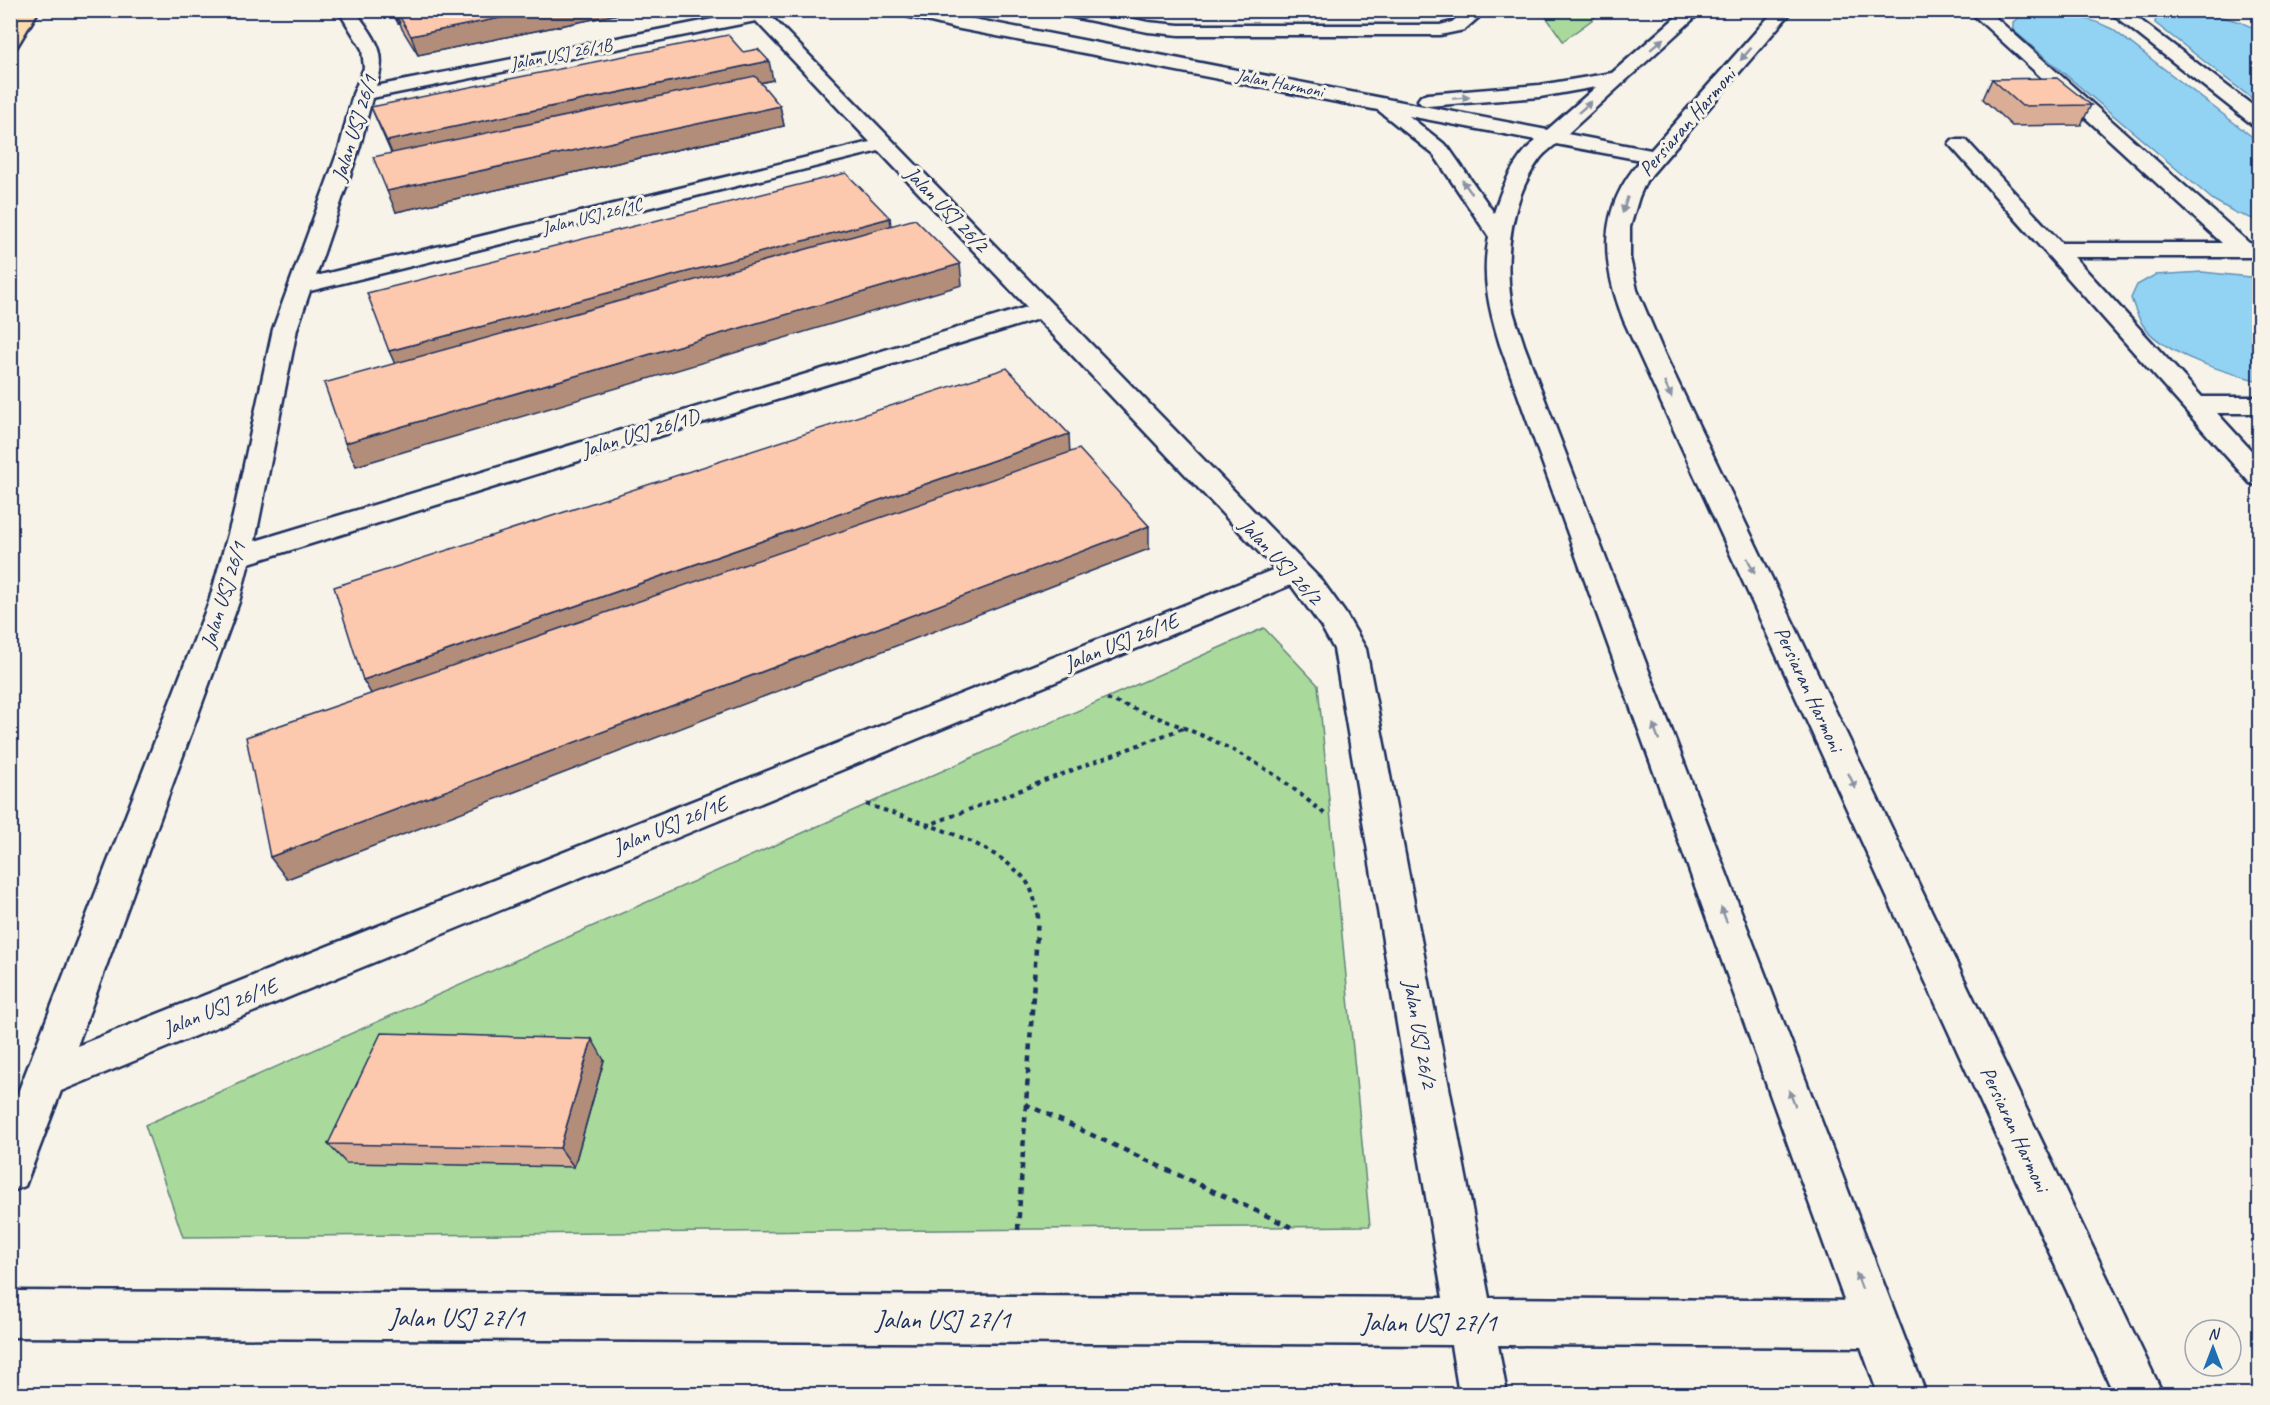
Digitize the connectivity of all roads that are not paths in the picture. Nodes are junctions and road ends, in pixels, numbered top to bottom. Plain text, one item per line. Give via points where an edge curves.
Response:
1 (31, 10) edge
2 (346, 10) edge
3 (904, 10) edge
4 (1062, 10) edge
5 (1479, 10) edge
6 (1695, 10) edge
7 (1785, 10) edge
8 (1976, 10) edge
9 (2115, 10) edge
10 (2253, 10) edge
11 (758, 13) edge
12 (2259, 14) edge
13 (10, 44) edge
14 (1618, 78) junction
15 (363, 94) junction
16 (1381, 103) junction
17 (2259, 121) edge
18 (1552, 135) junction
19 (885, 144) junction
20 (1959, 144) dead end
21 (1656, 156) junction
22 (1499, 236) junction
23 (2055, 250) junction
24 (2251, 250) edge
25 (299, 287) junction
26 (1043, 310) junction
27 (2194, 405) junction
28 (2259, 405) edge
29 (2259, 477) edge
30 (236, 557) junction
31 (1295, 572) junction
32 (46, 1078) junction
33 (10, 1171) edge
34 (10, 1314) edge
35 (1470, 1322) junction
36 (1875, 1324) junction
37 (1483, 1395) edge
38 (1902, 1395) edge
39 (2139, 1395) edge

1 - 13 highway
2 - 15 street, Jalan USJ 26/1 via 374,57
3 - 16 street, Jalan Harmoni via 955,23
4 - 5 street via 1179,30 1440,30 1458,26
14 -> 6 street
7 -> 21 street, Persiaran Harmoni
8 - 24 street
9 - 17 street
10 - 12 street
11 - 15 street, Jalan USJ 26/1B
11 - 19 street, Jalan USJ 26/2
16 -> 14 street via 1540,92
18 -> 14 street
15 - 25 street, Jalan USJ 26/1 via 350,147
16 - 18 street, Jalan Harmoni
22 -> 16 street via 1441,151
18 - 21 street, Jalan Harmoni
18 - 22 street via 1518,177
19 - 25 street, Jalan USJ 26/1C
19 - 26 street, Jalan USJ 26/2
20 - 23 street
21 -> 39 street, Persiaran Harmoni via 1636,179 1618,230 1620,266 1632,310
36 -> 22 street via 1512,345 1499,302
23 - 24 street
23 - 27 street
25 - 30 street, Jalan USJ 26/1 via 285,329
26 - 30 street, Jalan USJ 26/1D
26 - 31 street, Jalan USJ 26/2
27 - 28 street
27 - 29 street
30 - 32 street, Jalan USJ 26/1 via 224,602
31 - 32 street, Jalan USJ 26/1E
31 - 35 street, Jalan USJ 26/2 via 1311,588 1350,649
32 - 33 street, Jalan USJ 26/1
34 - 35 street, Jalan USJ 27/1
35 - 36 street, Jalan USJ 27/1
35 - 37 street, Jalan USJ 26/2
36 - 38 street

